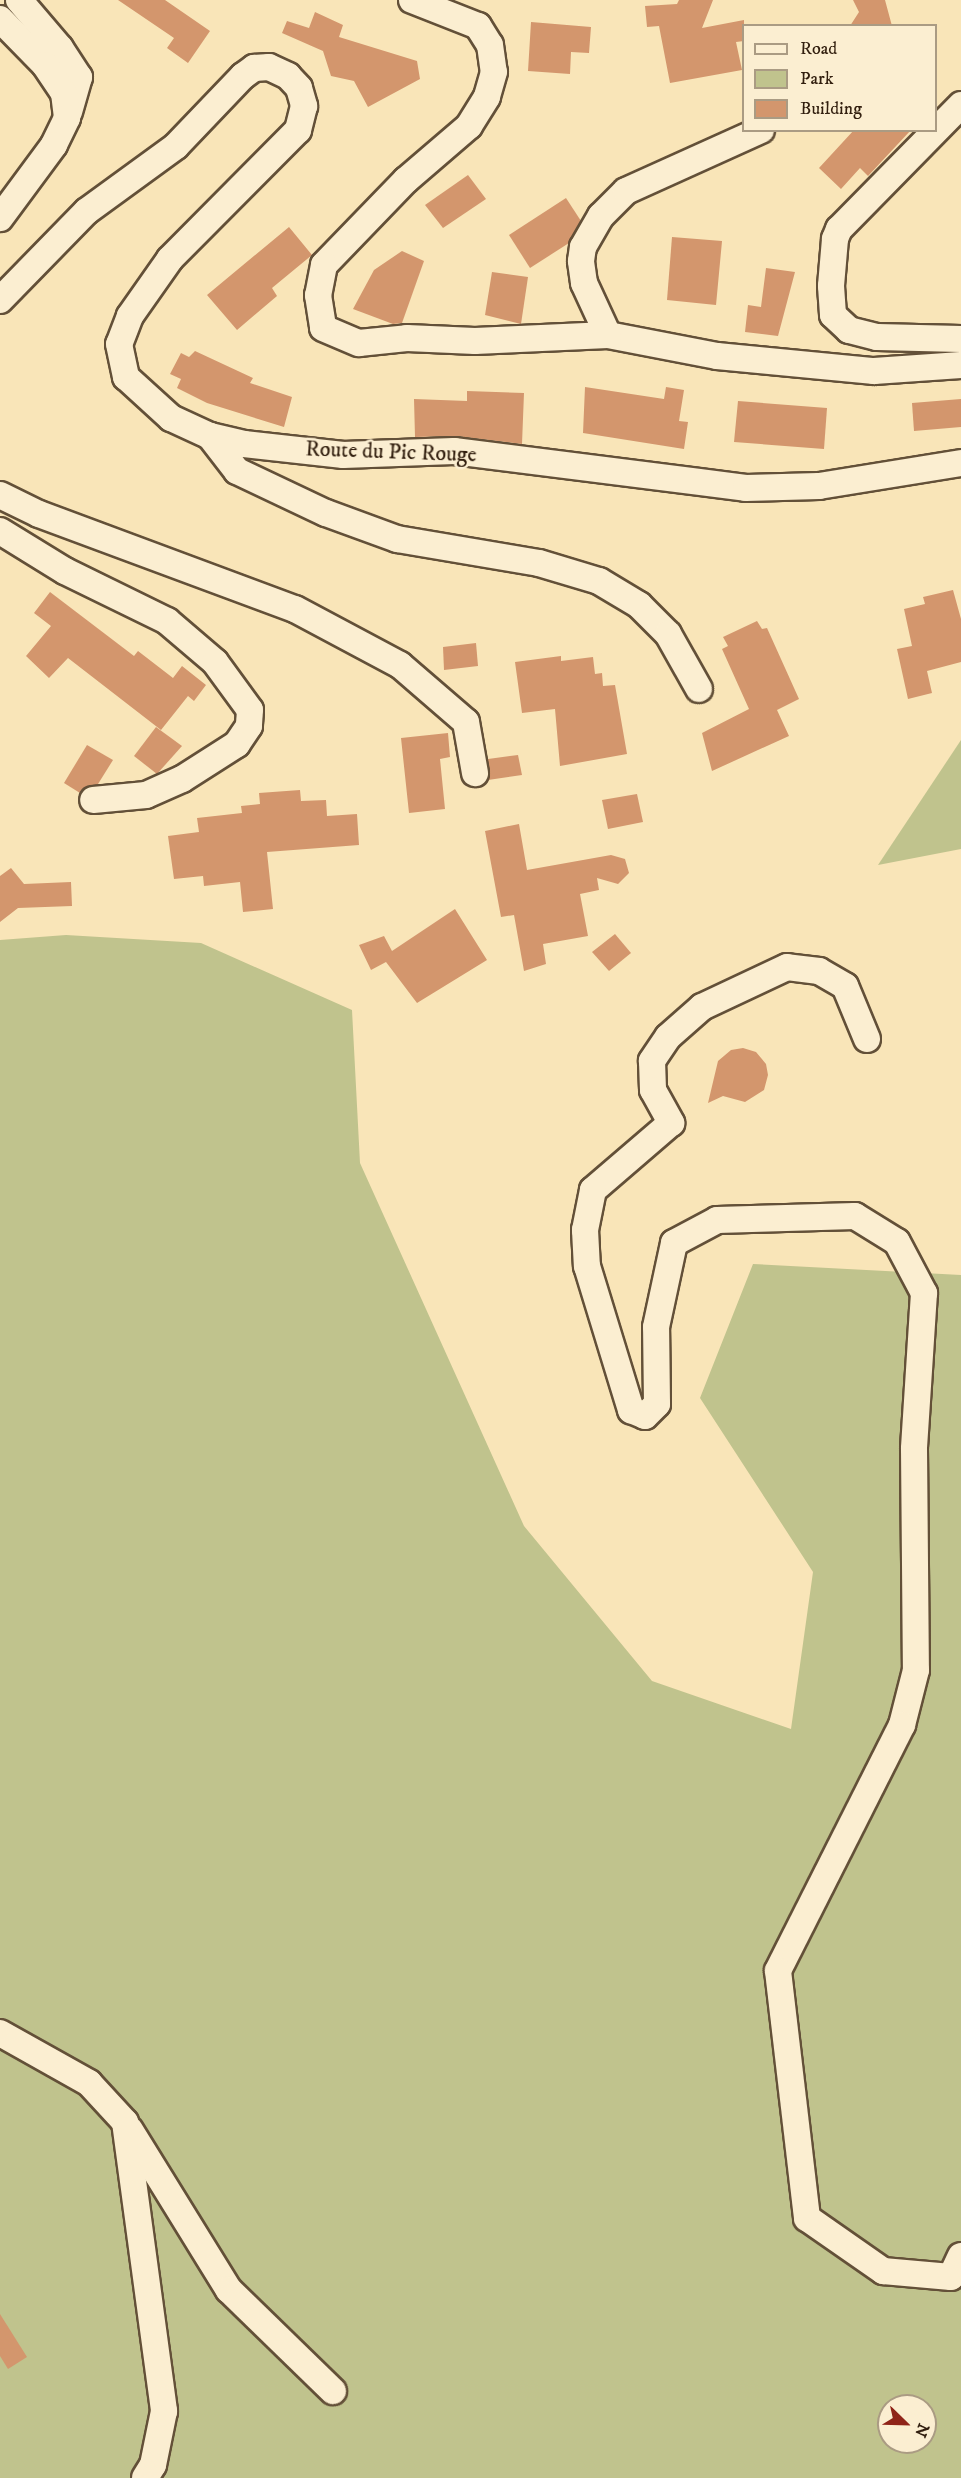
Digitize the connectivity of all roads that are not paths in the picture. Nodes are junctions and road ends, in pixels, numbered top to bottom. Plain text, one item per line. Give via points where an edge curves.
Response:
1 (19, 0) edge
2 (412, 0) edge
3 (0, 19) edge
4 (961, 105) edge
5 (67, 118) junction
6 (937, 129) edge
7 (757, 132) edge
8 (934, 132) edge
9 (0, 218) edge
10 (0, 300) edge
11 (608, 335) junction
12 (961, 339) edge
13 (961, 365) edge
14 (210, 436) junction
15 (961, 463) edge
16 (0, 495) edge
17 (0, 531) edge
18 (699, 689) dead end
19 (475, 773) dead end
20 (93, 800) dead end
21 (867, 1040) dead end
22 (0, 2033) edge
23 (125, 2122) junction
24 (961, 2256) edge
25 (333, 2391) dead end
26 (146, 2478) edge

1 - 5 street via 60,48 78,77
2 - 11 street via 478,26 490,45 494,72 487,97 469,126 406,180 324,265 318,295 323,328 359,343 406,338 475,341
3 - 5 street via 45,65 64,93
4 - 6 street
5 - 9 street via 54,145
7 - 11 street via 626,192 601,216 583,247 580,261 584,283
8 - 12 street via 839,229 831,286 833,315 849,330 877,337
10 - 14 street, Route du Pic Rouge via 87,211 176,146 243,76 254,68 269,67 288,76 299,88 304,106 298,130 170,259 130,316 119,344 126,377 171,418
11 - 13 street via 717,356 874,371
14 - 15 street, Route du Pic Rouge via 244,444 343,455 454,451 746,488 819,486
14 - 18 street via 237,471 326,513 397,538 539,563 599,581 639,605 668,634
16 - 19 street via 39,514 296,609 400,665 466,722
17 - 20 street via 65,571 167,621 215,662 250,710 249,726 237,744 182,779 146,795
21 - 24 street via 859,1012 845,986 819,971 787,967 740,985 702,1007 668,1037 652,1061 653,1090 671,1123 593,1190 585,1230 587,1266 631,1410 645,1416 657,1404 656,1327 674,1244 717,1220 855,1216 897,1242 924,1293 914,1449 916,1670 902,1725 778,1971 807,2218 883,2271 951,2277
22 - 23 street via 89,2083
23 - 25 street via 229,2290
23 - 26 street via 164,2411 153,2464

